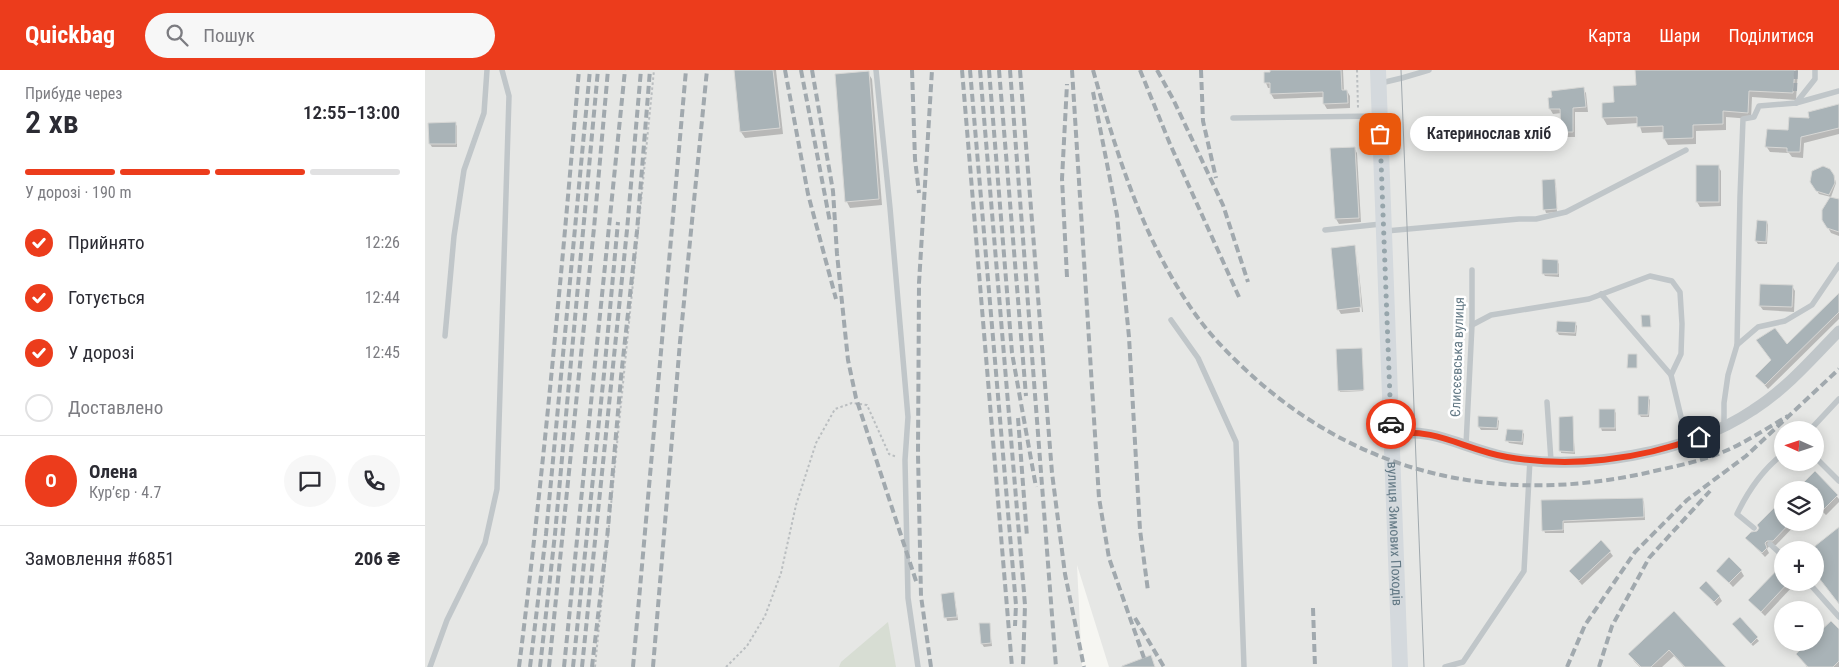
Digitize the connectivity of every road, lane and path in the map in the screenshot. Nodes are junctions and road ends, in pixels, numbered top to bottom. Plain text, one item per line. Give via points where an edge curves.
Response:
1 (487, 70) edge
2 (502, 70) edge
3 (654, 70) edge
4 (876, 70) edge
5 (1357, 70) edge
6 (1429, 70) edge
7 (1815, 70) edge
8 (1378, 76) edge
9 (1839, 91) edge
10 (1796, 103) junction
11 (1358, 116) junction
12 (1380, 116) junction
13 (1233, 118) dead end
14 (1686, 150) dead end
15 (1383, 228) junction
16 (1325, 230) dead end
17 (1839, 265) edge
18 (1472, 270) dead end
19 (1601, 294) junction
20 (1171, 320) dead end
21 (1472, 325) junction
22 (1838, 333) edge
23 (445, 336) dead end
24 (1737, 345) junction
25 (1671, 375) junction
26 (1839, 400) edge
27 (1547, 402) dead end
28 (1819, 421) edge
29 (1724, 427) junction
30 (1392, 434) junction
31 (1687, 442) junction
32 (1465, 446) junction
33 (905, 460) junction
34 (1530, 460) junction
35 (1551, 462) junction
36 (1774, 464) edge
37 (1824, 466) edge
38 (1839, 481) edge
39 (1754, 528) dead end
40 (1770, 544) dead end
41 (1774, 548) edge
42 (1816, 591) edge
43 (1839, 617) edge
44 (429, 667) edge
45 (595, 667) edge
46 (725, 667) edge
47 (919, 667) edge
48 (1243, 667) edge
49 (1400, 667) edge
50 (1445, 667) edge

1 - 23 lane via 484,113 464,170
2 - 44 lane via 509,96 497,489 485,543 447,620
3 - 45 path
4 - 33 lane via 908,417
5 - 11 path
6 - 8 lane via 1402,78
7 - 10 lane via 1815,78
8 - 12 main road, вулиця Зимових Походів
9 - 10 lane
10 - 24 lane via 1759,106 1755,117 1743,119
11 - 12 lane
11 - 13 lane
12 - 15 main road, вулиця Зимових Походів
14 - 15 lane via 1566,212 1536,219
15 - 16 lane
15 - 30 main road, вулиця Зимових Походів
17 - 24 lane via 1812,305 1785,321 1758,327
18 - 21 lane, Єлисєєвська вулиця
19 - 21 lane via 1589,299 1491,315
19 - 25 lane
19 - 25 lane via 1651,276 1673,280 1680,292 1682,324 1681,354
20 - 48 lane via 1198,358 1236,442
21 - 32 lane, Єлисєєвська вулиця
22 - 29 street via 1783,387
24 - 29 lane via 1727,375
25 - 31 lane
26 - 28 lane
27 - 35 lane
29 - 31 street
30 - 32 street via 1423,433
30 - 49 main road, вулиця Зимових Походів
31 - 35 street via 1632,456
32 - 34 street
33 - 46 path via 889,454 867,405 852,403 835,409 817,443 796,505 781,573 765,616 747,646
33 - 47 lane via 908,598
34 - 35 street
34 - 50 lane via 1524,571 1463,662
36 - 39 lane via 1749,490 1737,514
37 - 38 lane
40 - 41 lane
42 - 43 lane

